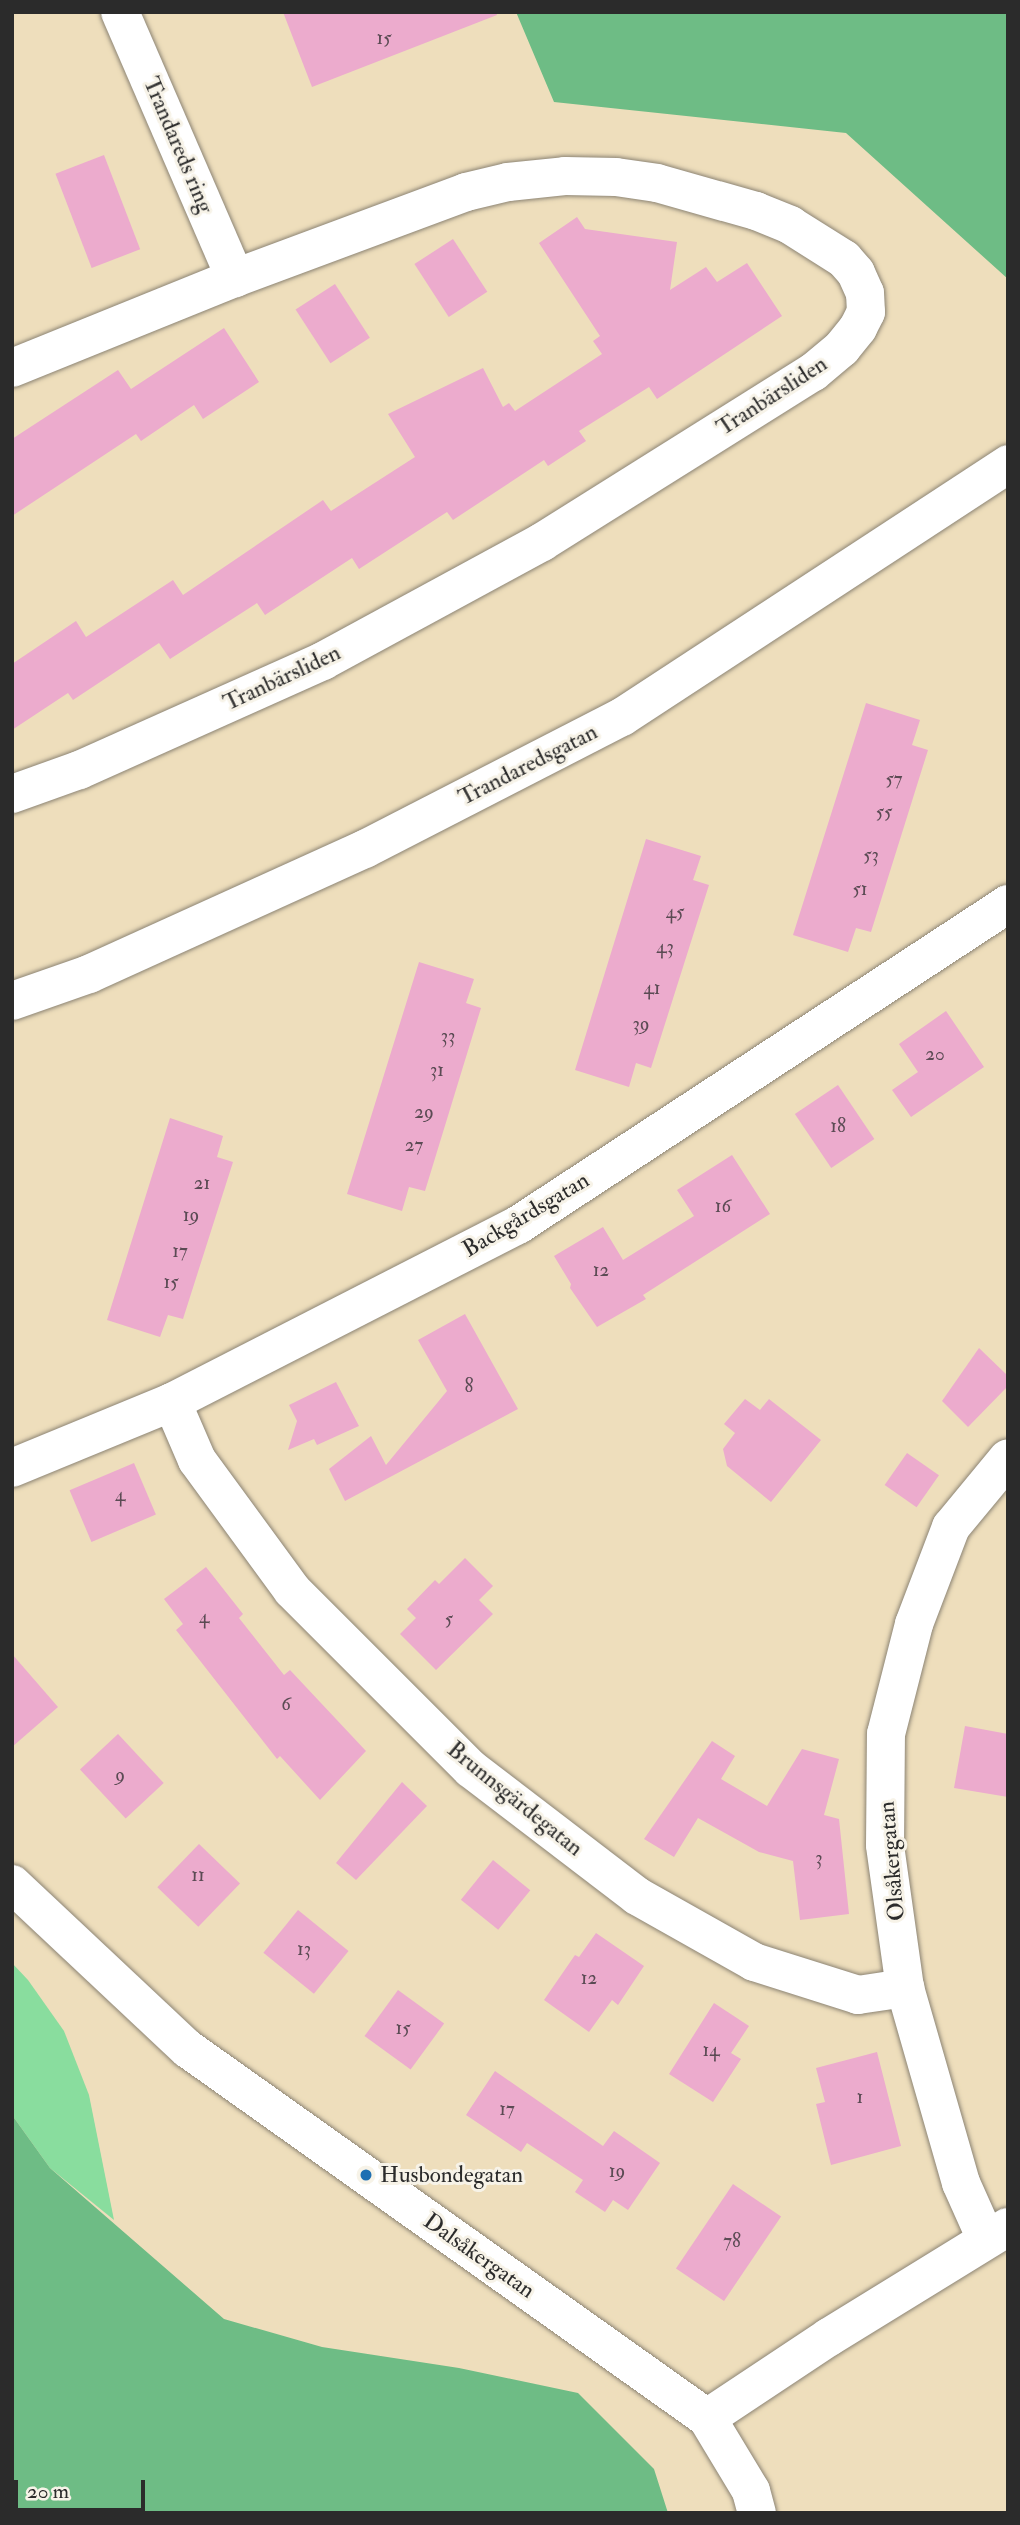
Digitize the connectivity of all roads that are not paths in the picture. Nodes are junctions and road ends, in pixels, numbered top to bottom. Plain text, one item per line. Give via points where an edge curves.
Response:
1 (120, 12) edge
2 (235, 278) junction
3 (12, 368) edge
4 (1008, 464) edge
5 (12, 794) edge
6 (1008, 904) edge
7 (12, 1001) edge
8 (172, 1402) junction
9 (1008, 1458) edge
10 (12, 1468) edge
11 (12, 1884) edge
12 (905, 1988) junction
13 (997, 2233) edge
14 (707, 2418) junction
15 (757, 2513) edge

1 - 2 street, Trandareds ring
2 - 3 street, Tranbärsliden
2 - 5 street, Tranbärsliden via 466,192 508,181 616,177 716,197 790,225 844,259 856,272 865,293 866,312 842,348 813,372 542,542 323,661 79,770
4 - 7 street, Trandaredsgatan via 622,717 365,849 89,974
6 - 8 street, Backgårdsgatan via 518,1224
8 - 10 street, Backgårdsgatan
8 - 12 street, Brunnsgärdegatan via 197,1460 292,1590 471,1769 637,1896 754,1962 858,1994
9 - 12 street, Olsåkergatan via 951,1527 914,1625 886,1734 886,1845
11 - 14 street, Dalsåkergatan via 188,2049
12 - 13 street, Olsåkergatan via 961,2183
13 - 14 street
14 - 15 street, Dalsåkergatan via 751,2491

